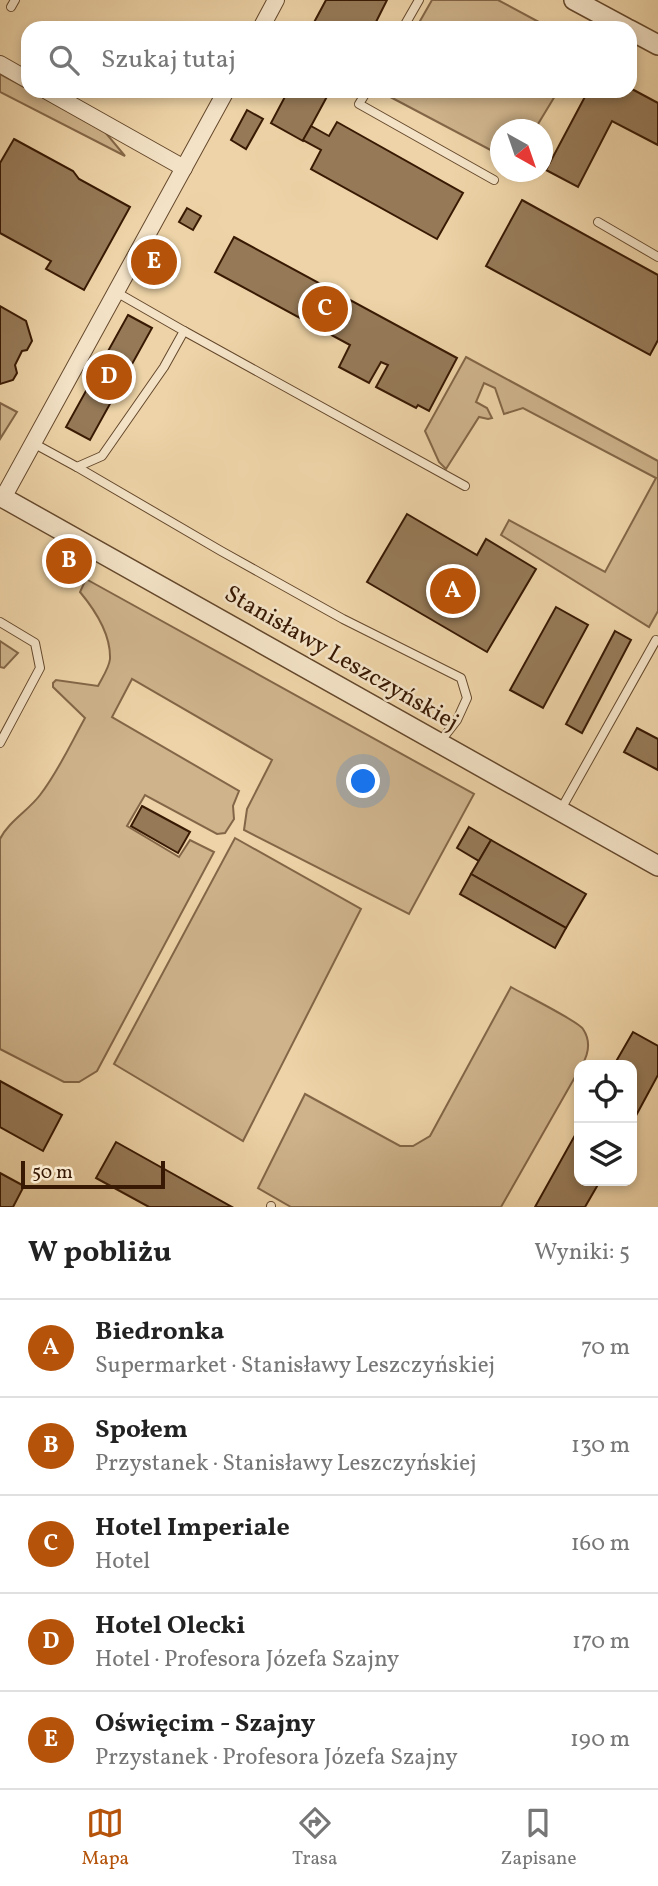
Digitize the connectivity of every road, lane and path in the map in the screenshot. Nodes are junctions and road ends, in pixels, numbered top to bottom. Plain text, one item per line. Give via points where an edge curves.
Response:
1 (276, 0) edge
2 (419, 0) edge
3 (574, 0) edge
4 (265, 21) edge
5 (407, 21) edge
6 (613, 21) edge
7 (637, 34) edge
8 (658, 45) edge
9 (0, 64) edge
10 (21, 76) edge
11 (59, 98) edge
12 (222, 98) edge
13 (363, 98) edge
14 (184, 168) junction
15 (490, 178) edge
16 (598, 222) dead end
17 (658, 257) edge
18 (116, 292) junction
19 (184, 331) junction
20 (33, 443) junction
21 (77, 467) junction
22 (465, 486) dead end
23 (1, 499) edge
24 (0, 622) edge
25 (656, 640) dead end
26 (0, 743) edge
27 (439, 743) junction
28 (560, 811) junction
29 (658, 866) edge

1 - 4 street
2 - 5 lane
3 - 6 street
7 - 8 street
9 - 10 street
11 - 14 street
12 - 14 street
13 - 15 lane via 359,104
14 - 18 street
16 - 17 lane
18 - 19 lane
18 - 20 street
19 - 21 lane via 102,456
19 - 22 lane
20 - 21 lane
20 - 23 street
21 - 27 lane via 343,619 460,678 467,698
23 - 27 street, Stanisławy Leszczyńskiej
24 - 26 lane via 35,643 40,668
25 - 28 lane
27 - 28 street, Stanisławy Leszczyńskiej
28 - 29 street, Stanisławy Leszczyńskiej

